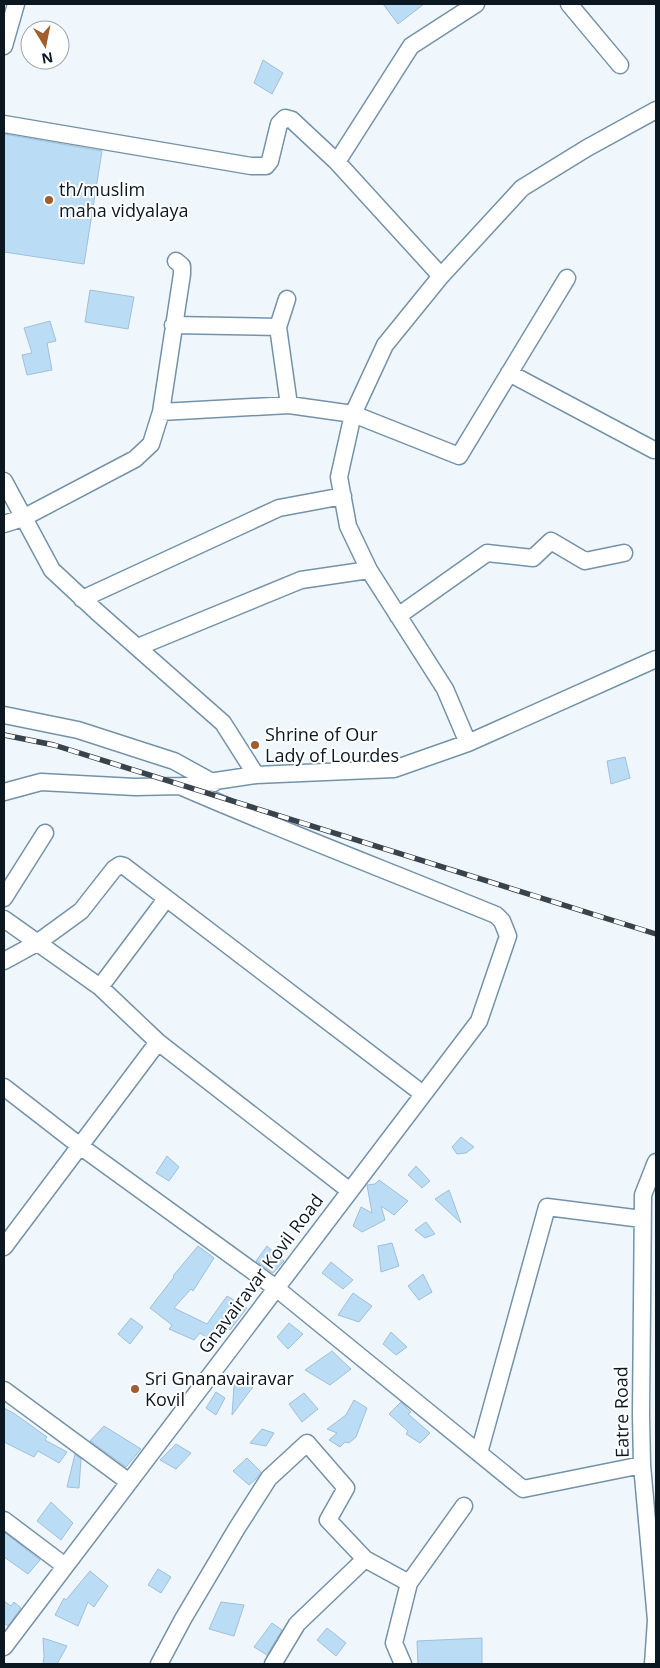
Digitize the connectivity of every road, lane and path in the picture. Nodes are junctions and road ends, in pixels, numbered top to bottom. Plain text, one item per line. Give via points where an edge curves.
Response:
1 (16, 4) edge
2 (476, 4) edge
3 (569, 4) edge
4 (4, 46) edge
5 (620, 65) dead end
6 (656, 110) edge
7 (4, 124) edge
8 (337, 162) junction
9 (176, 261) dead end
10 (441, 276) junction
11 (567, 278) dead end
12 (287, 299) dead end
13 (173, 324) junction
14 (278, 327) junction
15 (509, 373) junction
16 (289, 405) junction
17 (160, 412) junction
18 (353, 414) junction
19 (654, 450) dead end
20 (4, 481) edge
21 (343, 496) junction
22 (23, 518) junction
23 (4, 524) edge
24 (624, 552) dead end
25 (369, 570) junction
26 (82, 599) junction
27 (398, 616) junction
28 (138, 647) junction
29 (656, 659) edge
30 (4, 715) edge
31 (468, 742) junction
32 (256, 776) junction
33 (214, 783) junction
34 (182, 786) junction
35 (4, 792) edge
36 (44, 833) dead end
37 (4, 898) edge
38 (166, 899) junction
39 (4, 920) edge
40 (37, 943) junction
41 (4, 961) edge
42 (100, 987) junction
43 (158, 1042) junction
44 (4, 1087) edge
45 (423, 1094) junction
46 (80, 1146) junction
47 (656, 1162) edge
48 (350, 1191) junction
49 (642, 1219) junction
50 (4, 1246) edge
51 (276, 1288) junction
52 (4, 1390) edge
53 (648, 1416) edge
54 (478, 1452) junction
55 (642, 1466) junction
56 (129, 1482) junction
57 (464, 1506) dead end
58 (4, 1520) edge
59 (365, 1559) junction
60 (65, 1566) junction
61 (409, 1583) junction
62 (4, 1648) edge
63 (159, 1664) edge
64 (273, 1664) edge
65 (402, 1664) edge
66 (653, 1664) edge

1 - 4 street
2 - 8 street via 412,46
3 - 5 street
6 - 10 street via 522,188
7 - 8 street via 266,166 279,124 285,118 292,120
8 - 10 street
9 - 13 street via 182,266 182,274
10 - 18 street via 385,344
11 - 15 street
12 - 14 street
13 - 14 street
13 - 17 street
14 - 16 street
15 - 18 street via 459,456
15 - 19 street
16 - 17 street
16 - 18 street
17 - 22 street via 151,444 135,459
18 - 21 street via 339,477
20 - 22 street
21 - 25 street via 348,526
21 - 26 street via 278,508
22 - 23 street
22 - 26 street via 52,570
24 - 27 street via 585,561 551,541 533,558 487,552
25 - 27 street
25 - 28 street via 301,580
26 - 28 street
27 - 31 street via 445,689
28 - 32 street via 223,723
29 - 31 street
30 - 33 street via 78,730 174,760
31 - 32 street via 394,769
32 - 33 street
33 - 34 street
34 - 35 street via 41,782
34 - 45 street, Gnavairavar Kovil Road via 496,915 502,921 508,936 479,1021
36 - 37 street
38 - 40 street via 120,865 82,911
38 - 42 street
38 - 45 street
39 - 40 street
40 - 41 street
40 - 42 street
42 - 43 street
43 - 46 street
43 - 48 street
44 - 46 street
45 - 48 street, Gnavairavar Kovil Road
46 - 50 street
46 - 51 street
47 - 49 street, Eatre Road via 643,1195
48 - 51 street, Gnavairavar Kovil Road
49 - 53 street, Eatre Road
49 - 54 street via 547,1207
51 - 54 street
51 - 56 street, Gnavairavar Kovil Road
52 - 56 street
53 - 55 street, Eatre Road
54 - 55 street via 523,1489
55 - 66 street, Eatre Road via 656,1620
56 - 60 street, Gnavairavar Kovil Road
57 - 61 street
58 - 60 street
59 - 61 street
59 - 63 street via 328,1520 346,1488 307,1443 270,1478 183,1618
59 - 64 street via 297,1624
60 - 62 street, Gnavairavar Kovil Road
61 - 65 street via 394,1643

